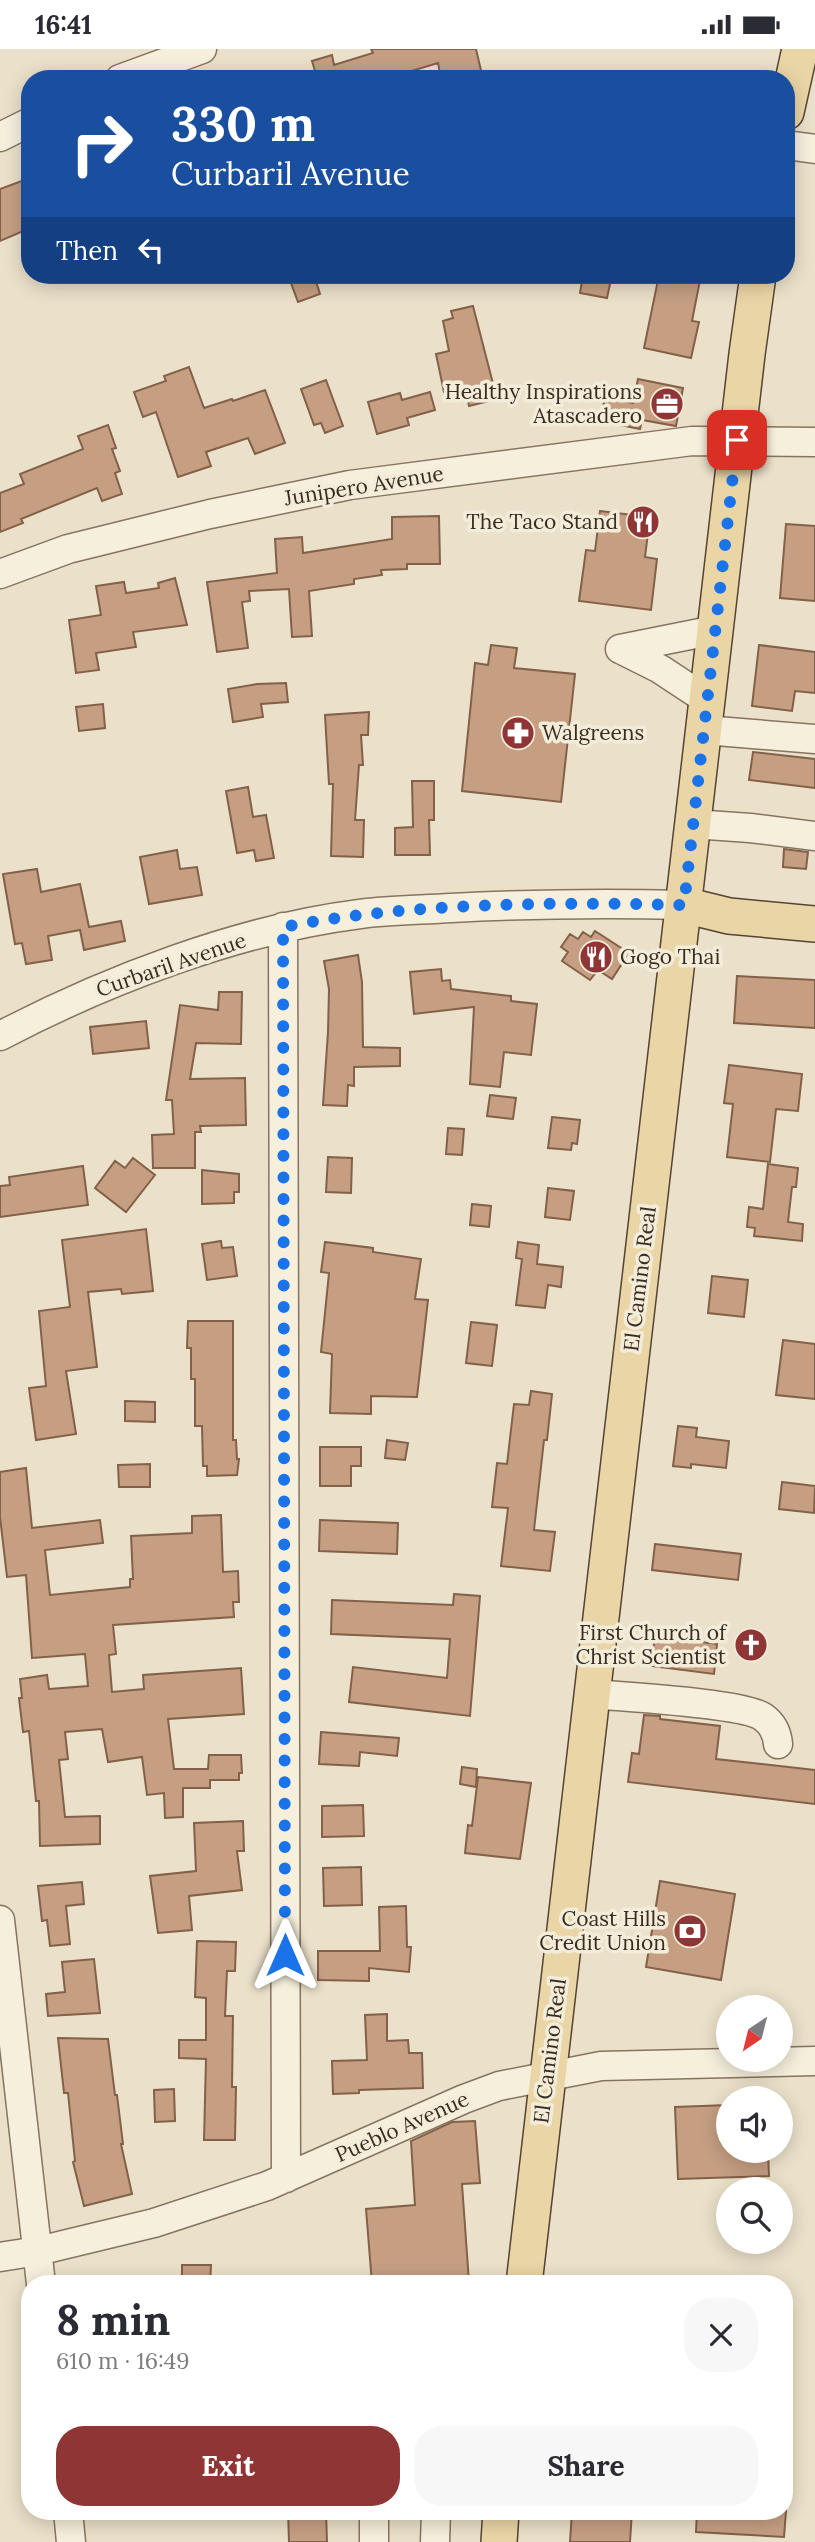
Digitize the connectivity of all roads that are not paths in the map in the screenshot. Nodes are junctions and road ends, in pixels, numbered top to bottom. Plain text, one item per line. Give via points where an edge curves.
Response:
1 (202, 49) edge
2 (800, 49) edge
3 (145, 70) edge
4 (795, 72) edge
5 (21, 126) edge
6 (0, 137) edge
7 (795, 146) edge
8 (815, 149) edge
9 (757, 284) edge
10 (737, 440) junction
11 (815, 442) edge
12 (0, 575) edge
13 (715, 630) junction
14 (706, 715) junction
15 (815, 739) edge
16 (693, 824) junction
17 (815, 836) edge
18 (815, 904) edge
19 (684, 905) junction
20 (815, 924) edge
21 (283, 927) junction
22 (0, 1035) edge
23 (592, 1694) junction
24 (779, 1744) dead end
25 (0, 1920) edge
26 (815, 2061) edge
27 (547, 2075) junction
28 (286, 2178) junction
29 (38, 2251) junction
30 (0, 2257) edge
31 (40, 2275) edge
32 (525, 2275) edge
33 (69, 2520) edge
34 (374, 2520) edge
35 (436, 2520) edge
36 (500, 2520) edge
37 (71, 2542) edge
38 (374, 2542) edge
39 (435, 2542) edge
40 (499, 2542) edge

1 - 3 street
2 - 4 main road
5 - 6 street
7 - 8 street
9 - 10 main road, El Camino Real
10 - 11 street, Junipero Avenue
10 - 12 street, Junipero Avenue via 692,441 350,485 81,546
10 - 13 main road, El Camino Real
13 - 14 main road, El Camino Real
13 - 14 street via 620,649 660,669
14 - 15 street
14 - 16 main road, El Camino Real
16 - 17 street
16 - 19 main road, El Camino Real
18 - 19 main road, Curbaril Avenue via 732,899
19 - 20 main road, Curbaril Avenue via 729,916
19 - 21 street, Curbaril Avenue via 415,910 362,913
19 - 23 main road, El Camino Real
21 - 22 street, Curbaril Avenue via 89,993
21 - 28 street
23 - 24 street via 755,1713 771,1724
23 - 27 main road, El Camino Real
25 - 29 street
26 - 27 street, Pueblo Avenue via 601,2066
27 - 28 street, Pueblo Avenue via 464,2099
27 - 32 main road, El Camino Real
28 - 29 street, Pueblo Avenue via 154,2223
29 - 30 street, Pueblo Avenue
29 - 31 street
33 - 37 street
34 - 38 street
35 - 39 street
36 - 40 main road

